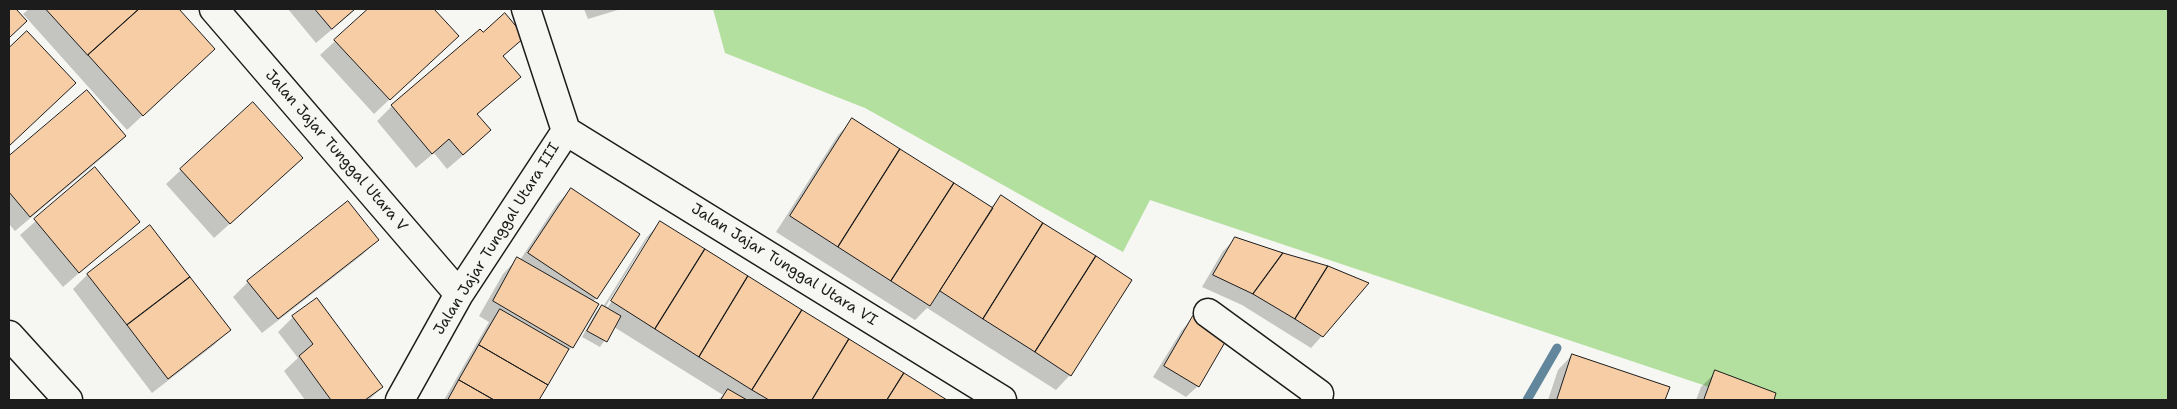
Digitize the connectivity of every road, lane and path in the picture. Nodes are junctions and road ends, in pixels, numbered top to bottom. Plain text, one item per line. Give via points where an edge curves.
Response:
1 (214, 9) edge
2 (526, 9) edge
3 (566, 130) junction
4 (459, 294) junction
5 (1208, 312) dead end
6 (9, 335) edge
7 (68, 400) edge
8 (400, 400) edge
9 (1002, 400) edge
10 (1315, 400) edge

1 - 4 street, Jalan Jajar Tunggal Utara V
2 - 3 street
3 - 4 street, Jalan Jajar Tunggal Utara III
3 - 9 street, Jalan Jajar Tunggal Utara VI
4 - 8 street, Jalan Jajar Tunggal Utara III
5 - 10 street via 1319,394
6 - 7 street

